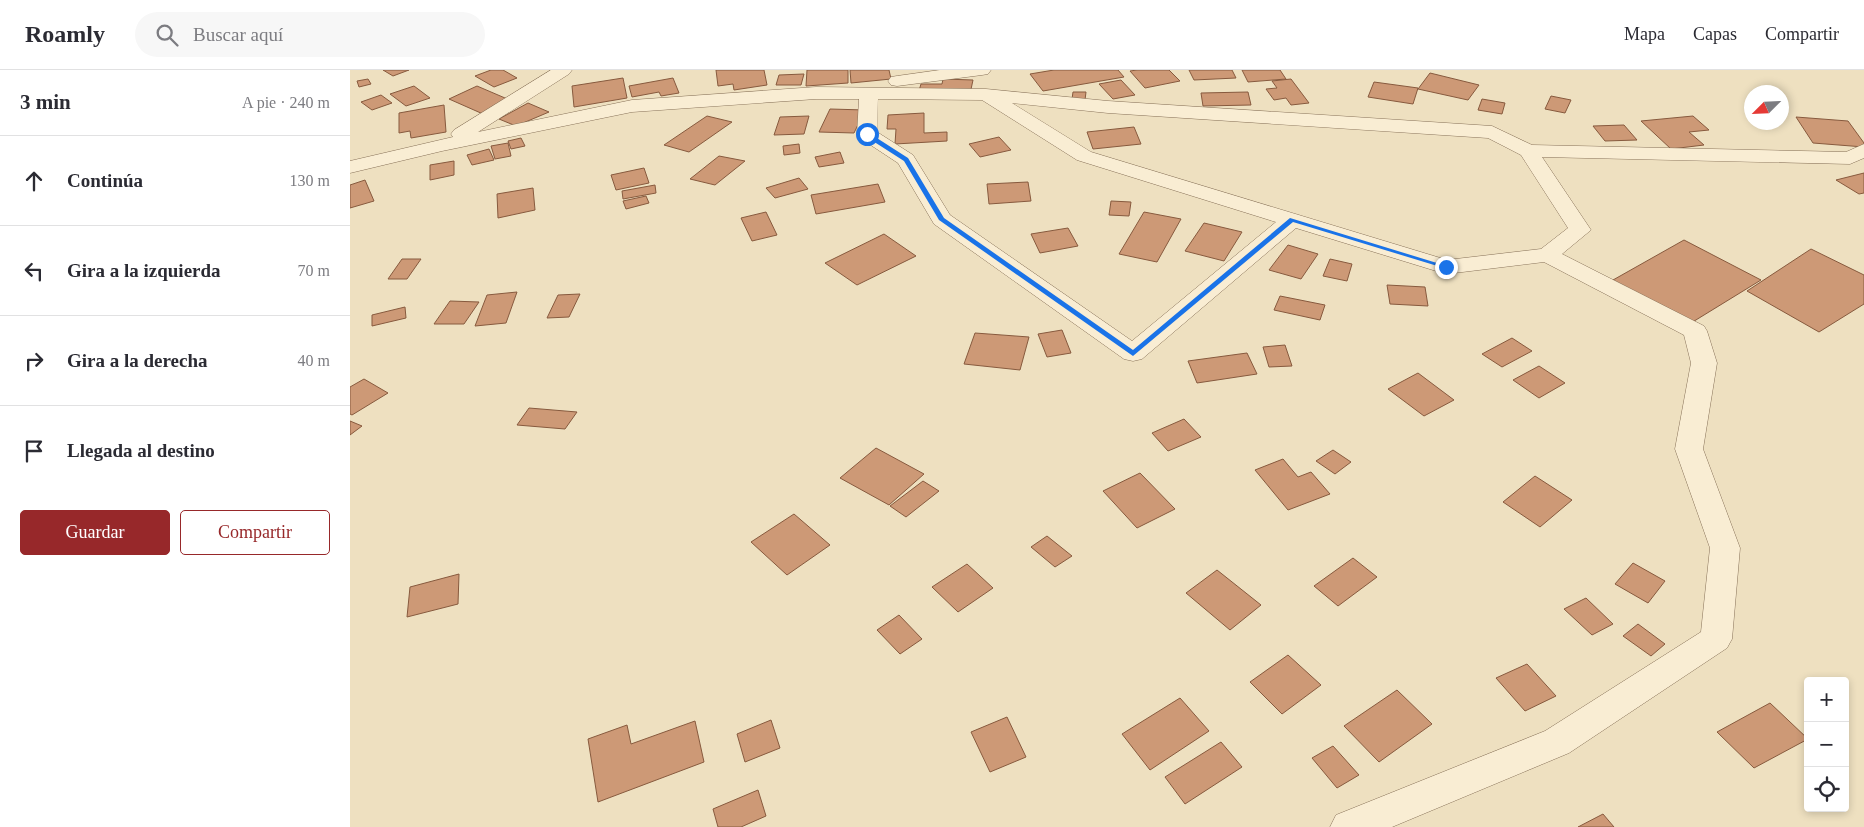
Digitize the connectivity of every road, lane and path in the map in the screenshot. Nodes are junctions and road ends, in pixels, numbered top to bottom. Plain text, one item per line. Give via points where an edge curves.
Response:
1 (563, 70) edge
2 (982, 70) edge
3 (947, 72) edge
4 (816, 93) junction
5 (869, 94) junction
6 (986, 96) junction
7 (442, 145) junction
8 (1864, 150) edge
9 (1528, 151) junction
10 (350, 167) edge
11 (1292, 220) junction
12 (1547, 256) junction
13 (1349, 827) edge

1 - 7 street
2 - 3 street
3 - 4 street
4 - 5 street
4 - 7 street via 632,106
5 - 6 street
5 - 11 street via 867,134 906,159 942,219 1133,353
6 - 9 street via 1492,132
6 - 11 street via 1084,156
7 - 10 street
8 - 9 street via 1850,158
9 - 12 street via 1580,230
11 - 12 street via 1446,267
12 - 13 street via 1695,331 1704,362 1689,450 1725,548 1716,639 1557,742

